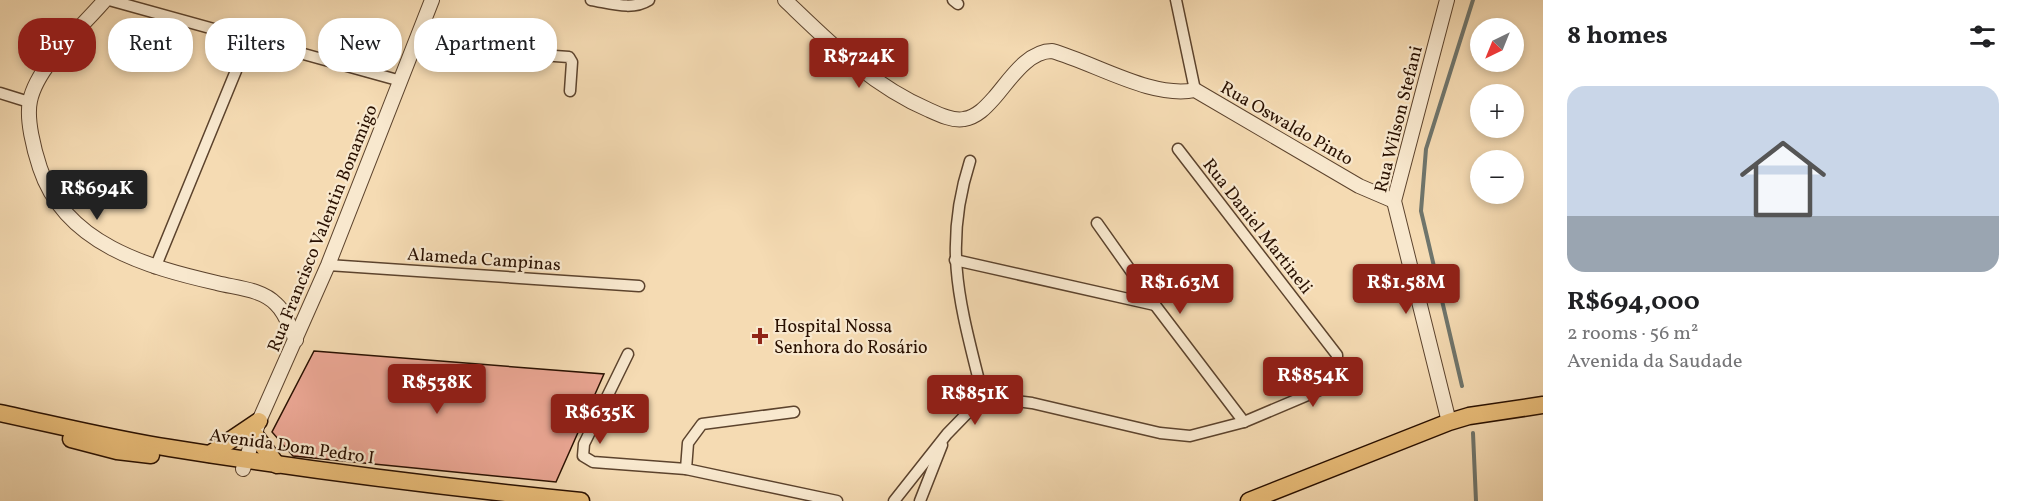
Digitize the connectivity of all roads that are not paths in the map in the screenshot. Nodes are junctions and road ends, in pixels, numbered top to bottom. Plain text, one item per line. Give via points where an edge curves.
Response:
1 (107, 0) edge
2 (432, 0) edge
3 (591, 0) edge
4 (649, 0) edge
5 (785, 0) edge
6 (1176, 0) edge
7 (1447, 0) edge
8 (425, 18) edge
9 (205, 27) edge
10 (414, 48) edge
11 (306, 55) edge
12 (557, 56) edge
13 (235, 72) edge
14 (401, 81) junction
15 (1195, 90) junction
16 (570, 91) dead end
17 (0, 93) edge
18 (29, 102) junction
19 (1178, 148) dead end
20 (970, 161) dead end
21 (1394, 201) junction
22 (1097, 223) dead end
23 (955, 260) junction
24 (328, 265) junction
25 (155, 268) junction
26 (639, 286) dead end
27 (1155, 305) junction
28 (296, 340) junction
29 (628, 354) dead end
30 (983, 398) junction
31 (1543, 405) edge
32 (794, 411) dead end
33 (0, 413) edge
34 (0, 422) edge
35 (1244, 422) junction
36 (1449, 422) junction
37 (257, 428) junction
38 (947, 434) junction
39 (210, 454) junction
40 (244, 464) junction
41 (277, 465) junction
42 (686, 470) junction
43 (513, 501) edge
44 (581, 501) edge
45 (837, 501) edge
46 (894, 501) edge
47 (920, 501) edge
48 (1249, 501) edge

1 - 9 street
1 - 18 street via 42,72
2 - 8 street, Rua Francisco Valentin Bonamigo
3 - 4 street via 622,6 641,5
5 - 15 street via 859,70 884,87 948,118 964,120 987,106 1042,51 1066,55 1153,87 1180,93
6 - 15 street
7 - 21 street, Rua Wilson Stefani
10 - 14 street, Rua Francisco Valentin Bonamigo
11 - 14 street
12 - 16 street via 569,57 572,62
13 - 25 street
14 - 24 street, Rua Francisco Valentin Bonamigo
15 - 21 street, Rua Oswaldo Pinto via 1359,186
17 - 18 street
18 - 25 street via 33,148 45,183 64,211 108,248
19 - 35 street, Rua Daniel Martineli via 1337,355 1337,375 1322,388
20 - 23 street via 954,235
21 - 36 street, Rua Wilson Stefani
22 - 27 street
23 - 27 street
23 - 30 street via 958,297
24 - 26 street, Alameda Campinas
24 - 28 street, Rua Francisco Valentin Bonamigo
25 - 28 street via 257,292 276,304
27 - 35 street
28 - 37 street, Rua Francisco Valentin Bonamigo
29 - 42 street via 584,444 584,456 593,462
30 - 35 street, Rua Daniel Martineli via 1032,403 1160,433 1190,436
30 - 38 street
31 - 36 main road
32 - 42 street via 702,424 688,442
33 - 39 main road, Avenida Dom Pedro I
34 - 40 main road, Avenida Dom Pedro I via 117,451
36 - 48 main road
37 - 39 main road
37 - 40 street, Rua Francisco Valentin Bonamigo
37 - 41 main road
38 - 46 street
38 - 47 street
39 - 40 main road, Avenida Dom Pedro I
40 - 41 main road, Avenida Dom Pedro I
40 - 43 main road, Avenida Dom Pedro I
41 - 44 main road, Avenida Dom Pedro I
42 - 45 street

